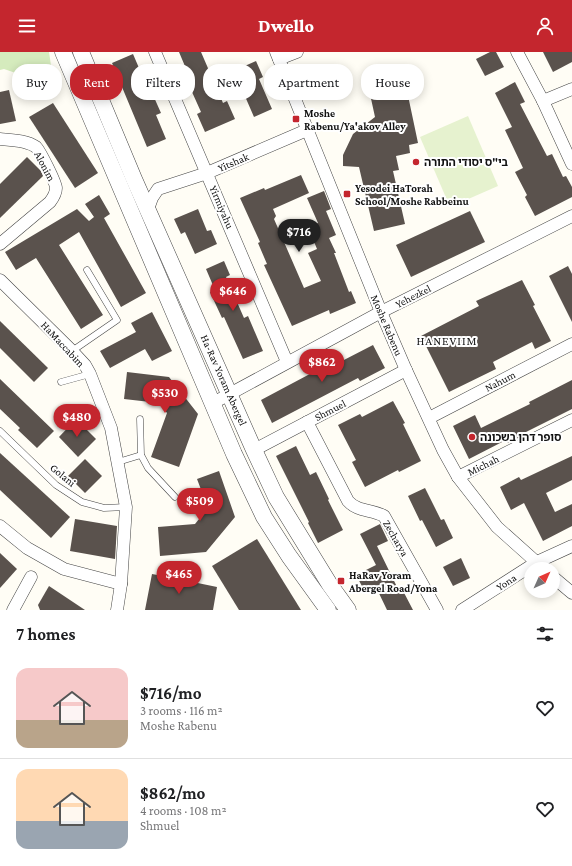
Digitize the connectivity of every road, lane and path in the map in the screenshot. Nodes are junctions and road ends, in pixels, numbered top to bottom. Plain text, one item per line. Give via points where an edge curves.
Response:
1 (63, 52) edge
2 (81, 52) edge
3 (156, 52) edge
4 (297, 52) edge
5 (517, 52) edge
6 (277, 56) edge
7 (572, 89) edge
8 (543, 101) junction
9 (306, 130) junction
10 (0, 139) edge
11 (572, 164) edge
12 (207, 173) junction
13 (134, 179) junction
14 (158, 189) junction
15 (148, 209) junction
16 (572, 216) edge
17 (0, 244) edge
18 (87, 270) dead end
19 (0, 280) edge
20 (381, 312) junction
21 (572, 344) edge
22 (72, 352) junction
23 (287, 362) junction
24 (406, 370) junction
25 (90, 374) junction
26 (61, 382) dead end
27 (230, 394) junction
28 (213, 403) junction
29 (429, 418) junction
30 (140, 419) dead end
31 (572, 420) edge
32 (307, 422) junction
33 (0, 431) edge
34 (254, 450) junction
35 (141, 455) junction
36 (118, 462) junction
37 (458, 477) junction
38 (175, 497) dead end
39 (126, 507) junction
40 (0, 526) edge
41 (572, 546) edge
42 (536, 562) edge
43 (546, 562) edge
44 (524, 575) edge
45 (31, 577) dead end
46 (560, 583) edge
47 (121, 584) junction
48 (572, 593) edge
49 (13, 610) edge
50 (117, 610) edge
51 (328, 610) edge
52 (348, 610) edge
53 (437, 610) edge
54 (462, 610) edge

1 - 28 street, Ha-Rav Yoram Abergel
2 - 13 street, Ha-Rav Yoram Abergel
3 - 12 street, Yirmiyahu
4 - 6 street
5 - 8 street
6 - 9 street, Moshe Rabenu
7 - 8 street
8 - 11 street
9 - 12 street, Yitshak
9 - 20 street, Moshe Rabenu
10 - 17 street, Alonim via 18,140 36,147 57,188 50,202
12 - 14 street, Yitshak
12 - 23 street, Yirmiyahu
13 - 14 street
13 - 15 street, Ha-Rav Yoram Abergel
14 - 15 street
15 - 27 street, Ha-Rav Yoram Abergel
16 - 20 street, Yehezkel
18 - 22 lane via 117,320
19 - 22 street, HaMaccabim
20 - 23 street, Yehezkel
20 - 24 street, Moshe Rabenu
21 - 29 street, Nahum
22 - 25 street, HaMaccabim
23 - 27 street, Yehezkel
24 - 29 street, Moshe Rabenu
24 - 32 street, Shmuel
25 - 26 lane
25 - 36 street, HaMaccabim via 111,428
27 - 28 street, Yehezkel
27 - 34 street, Ha-Rav Yoram Abergel
28 - 51 street, Ha-Rav Yoram Abergel via 264,517
29 - 37 street, Moshe Rabenu
30 - 35 lane
31 - 37 street, Michah
32 - 34 street, Shmuel
32 - 53 street, Zecharya via 348,501 360,510 384,516
33 - 39 lane, Golani via 56,485 82,502 104,508
34 - 52 street, Ha-Rav Yoram Abergel via 276,497
35 - 36 lane
35 - 38 lane via 148,468
36 - 39 street, HaMaccabim
37 - 42 street, Moshe Rabenu via 497,527
39 - 47 street, HaMaccabim
40 - 47 street via 27,548 64,569
41 - 43 street, Yona
44 - 54 street, Yona
45 - 49 street
46 - 48 street
47 - 50 street, HaMaccabim

